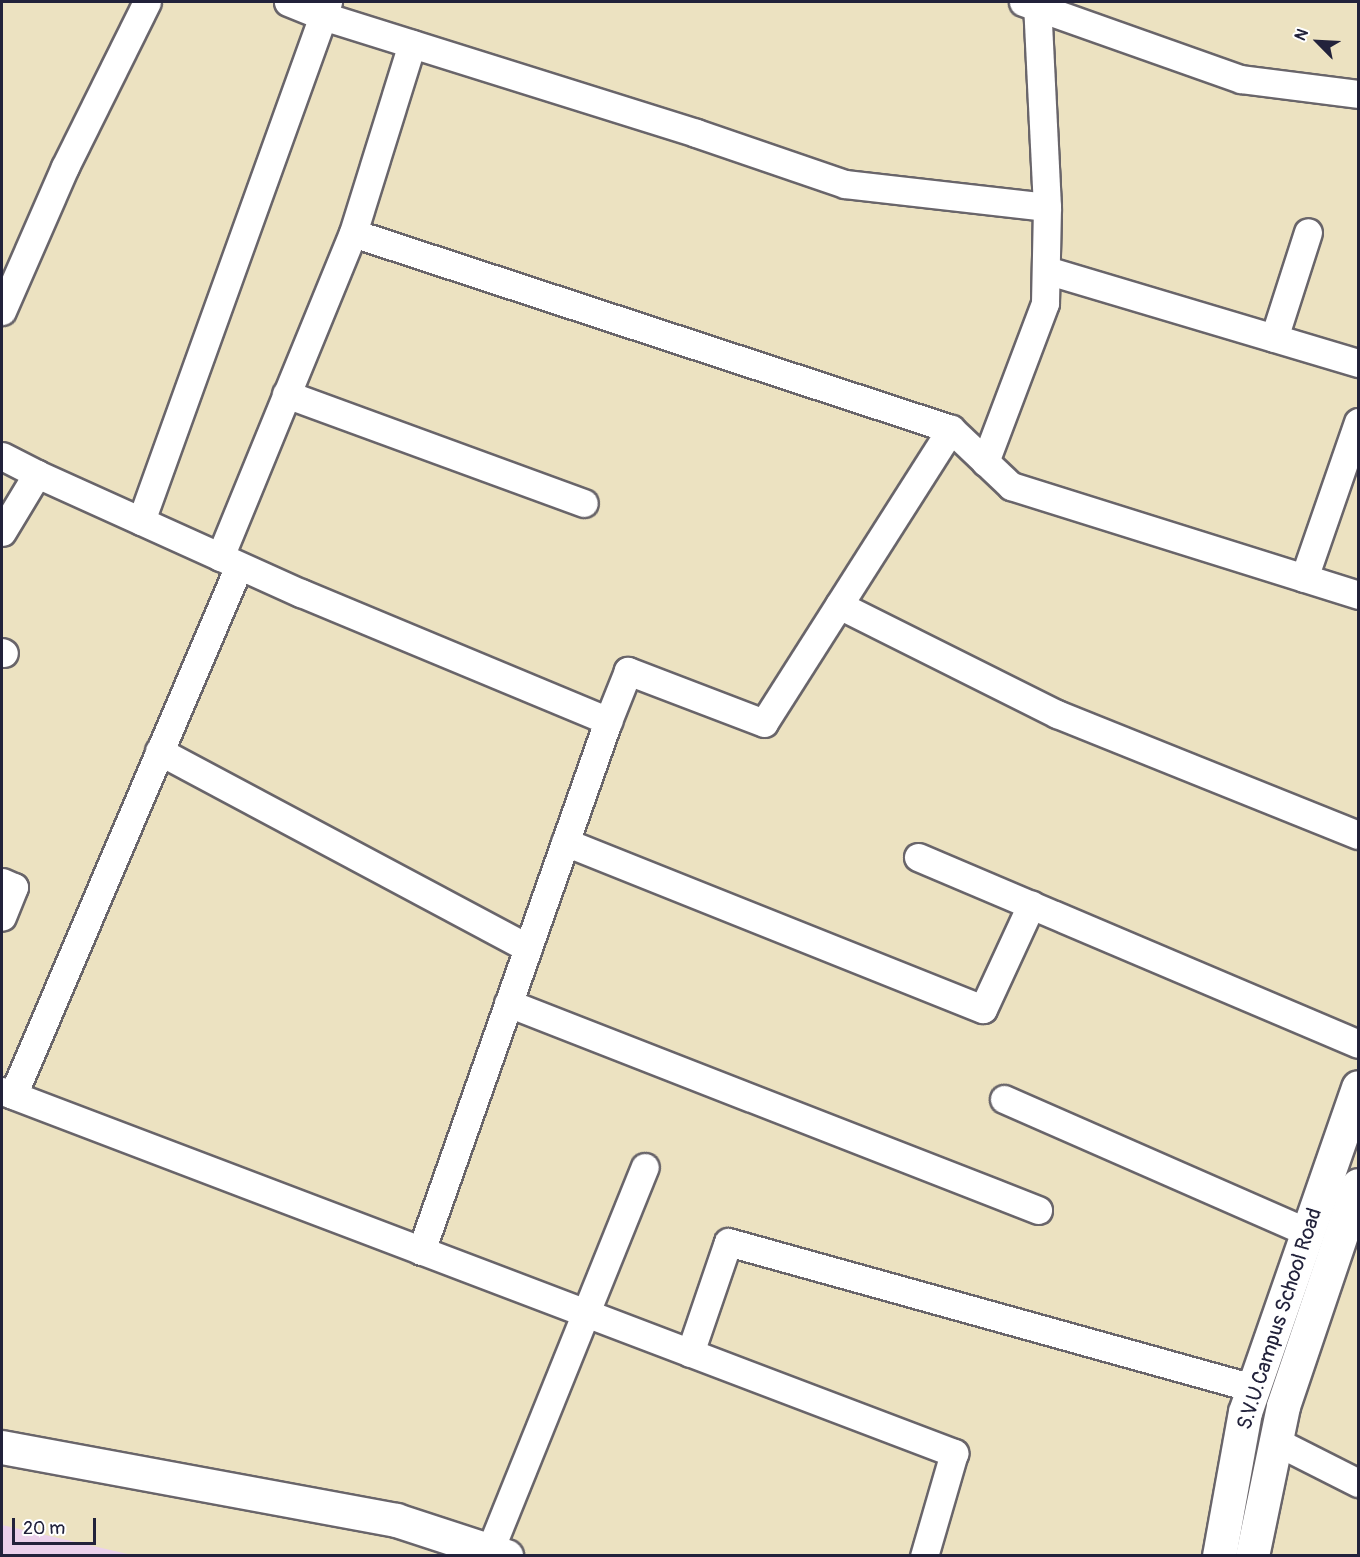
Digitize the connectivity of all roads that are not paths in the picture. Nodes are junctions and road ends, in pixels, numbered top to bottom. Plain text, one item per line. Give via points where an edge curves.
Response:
1 (147, 2) edge
2 (288, 2) edge
3 (1031, 3) edge
4 (326, 9) edge
5 (412, 44) junction
6 (1359, 94) edge
7 (1047, 207) junction
8 (1308, 232) dead end
9 (353, 233) junction
10 (1046, 270) junction
11 (2, 311) edge
12 (1274, 338) junction
13 (1359, 363) edge
14 (286, 394) junction
15 (1359, 422) edge
16 (951, 429) junction
17 (2, 456) edge
18 (985, 462) junction
19 (37, 474) junction
20 (584, 503) dead end
21 (141, 521) junction
22 (2, 532) edge
23 (229, 561) junction
24 (1304, 578) junction
25 (1359, 595) edge
26 (839, 605) junction
27 (608, 721) junction
28 (159, 751) junction
29 (1359, 835) edge
30 (565, 842) junction
31 (918, 857) dead end
32 (2, 882) edge
33 (1031, 905) junction
34 (2, 917) edge
35 (528, 948) junction
36 (508, 1003) junction
37 (1359, 1044) edge
38 (1359, 1087) edge
39 (7, 1093) edge
40 (1004, 1099) dead end
41 (645, 1167) dead end
42 (1359, 1185) edge
43 (1038, 1210) dead end
44 (1308, 1232) junction
45 (421, 1251) junction
46 (587, 1314) junction
47 (690, 1353) junction
48 (1253, 1388) junction
49 (1277, 1442) junction
50 (2, 1447) edge
51 (1359, 1483) edge
52 (498, 1553) edge
53 (924, 1556) edge
54 (1219, 1556) edge
55 (1252, 1556) edge

1 - 11 street via 65,167
2 - 4 street
3 - 6 street via 1241,79
3 - 7 street
4 - 5 street
4 - 21 street
5 - 7 street via 845,184
5 - 9 street
7 - 10 street
8 - 12 street
9 - 14 street
9 - 16 street
10 - 12 street
10 - 18 street via 1045,303
12 - 13 street
14 - 20 street
14 - 23 street
15 - 24 street
16 - 18 street
16 - 26 street
17 - 19 street
18 - 24 street via 1011,486
19 - 21 street
19 - 22 street
21 - 23 street
23 - 27 street
23 - 28 street
24 - 25 street
26 - 27 street via 764,723 628,671
26 - 29 street via 1057,714
27 - 30 street
28 - 35 street
28 - 39 street
30 - 33 street via 984,1009
30 - 35 street
31 - 33 street
32 - 34 street via 14,887
33 - 37 street
35 - 36 street
36 - 43 street
36 - 45 street
38 - 44 street, S.V.U.Campus School Road
39 - 45 street
40 - 44 street
41 - 46 street
42 - 49 street, S.V.U.Campus School Road via 1283,1406
44 - 48 street, S.V.U.Campus School Road
45 - 46 street
46 - 47 street
46 - 52 street
47 - 48 street via 728,1242
47 - 53 street via 954,1453
48 - 54 street, S.V.U.Campus School Road via 1245,1412
49 - 51 street
49 - 55 street, S.V.U.Campus School Road
50 - 52 street via 396,1520

